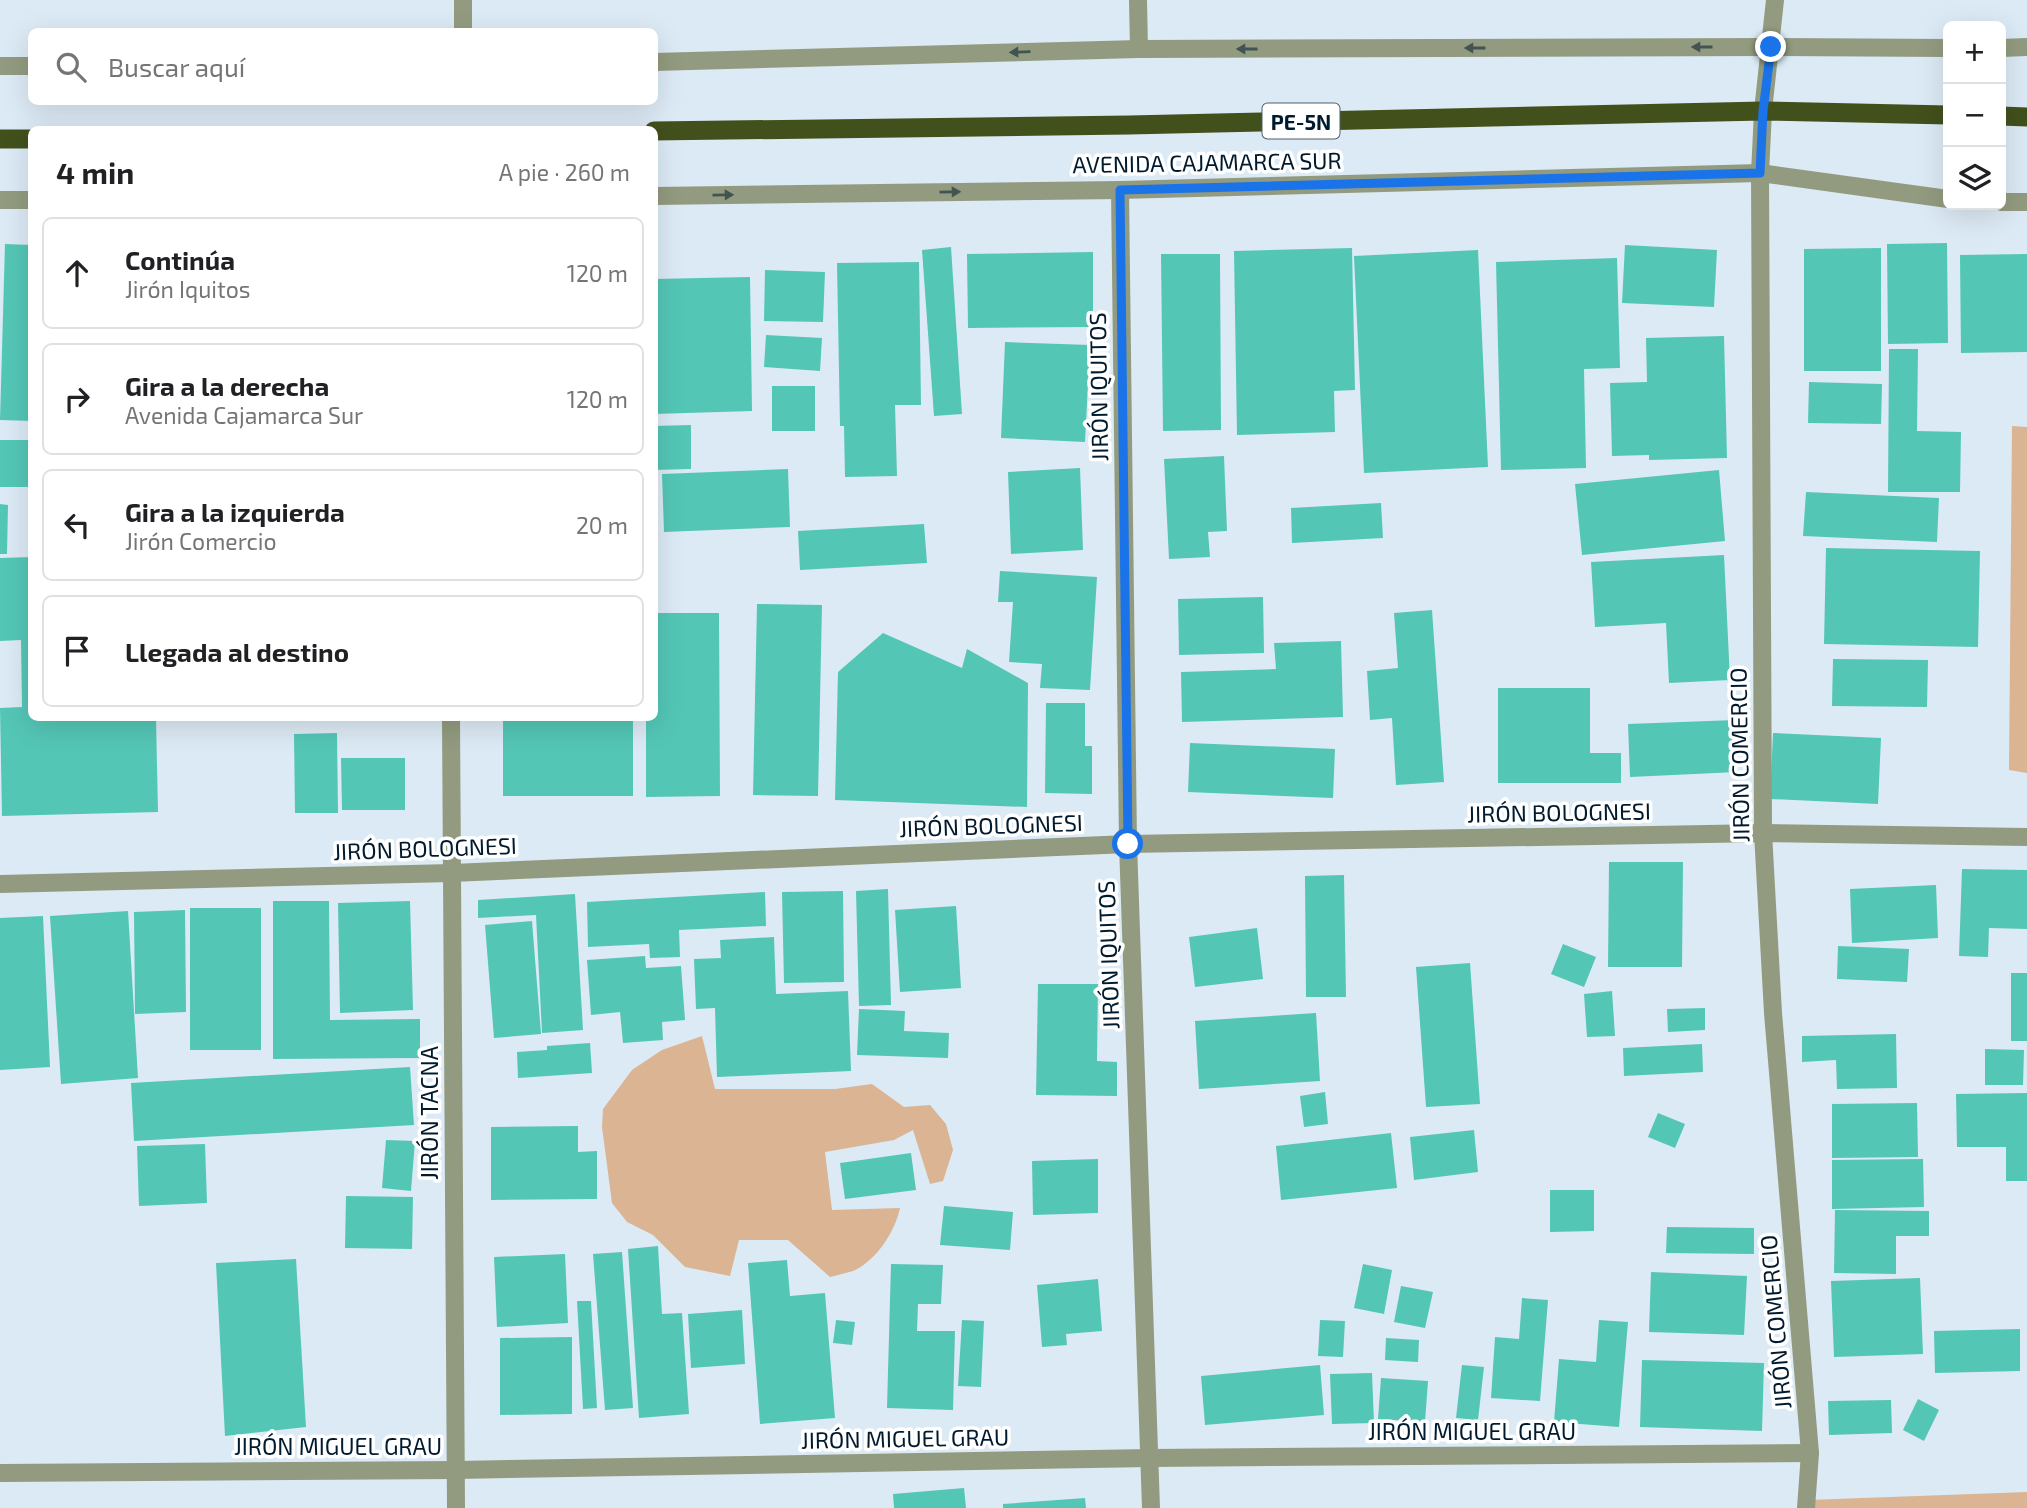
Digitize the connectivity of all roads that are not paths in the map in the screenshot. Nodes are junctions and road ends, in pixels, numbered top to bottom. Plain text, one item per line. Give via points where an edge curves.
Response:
1 (463, 0) edge
2 (1138, 0) edge
3 (1775, 0) edge
4 (463, 28) edge
5 (1771, 47) junction
6 (2027, 47) edge
7 (1943, 48) edge
8 (2006, 48) edge
9 (1139, 49) junction
10 (658, 62) edge
11 (0, 66) edge
12 (28, 66) edge
13 (1763, 111) junction
14 (1943, 115) edge
15 (2006, 116) edge
16 (2027, 117) edge
17 (658, 131) edge
18 (0, 139) edge
19 (28, 139) edge
20 (1760, 173) junction
21 (1120, 190) junction
22 (658, 196) edge
23 (1943, 198) edge
24 (0, 200) edge
25 (28, 200) edge
26 (2006, 201) edge
27 (2027, 202) edge
28 (451, 721) edge
29 (1763, 833) junction
30 (2027, 837) edge
31 (1128, 844) junction
32 (452, 873) junction
33 (0, 884) edge
34 (1810, 1453) junction
35 (1151, 1458) junction
36 (456, 1470) junction
37 (0, 1473) edge
38 (456, 1508) edge
39 (1152, 1508) edge
40 (1806, 1508) edge

1 - 4 street
2 - 9 street
3 - 5 street, JIRÓN COMERCIO
5 - 7 street
5 -> 9 street
5 - 13 street, JIRÓN COMERCIO
6 - 8 street
9 -> 10 street
11 - 12 street
13 - 14 highway, PE-5N
13 - 17 highway, PE-5N
13 - 20 street, JIRÓN COMERCIO
15 - 16 highway
18 - 19 highway
20 - 21 street, AVENIDA CAJAMARCA SUR
20 - 23 street, AVENIDA CAJAMARCA SUR
20 - 29 street, JIRÓN COMERCIO
22 -> 21 street, AVENIDA CAJAMARCA SUR
21 - 31 street, JIRÓN IQUITOS
24 - 25 street
26 - 27 street
28 - 32 street, JIRÓN TACNA
29 - 30 street, JIRÓN BOLOGNESI
29 - 31 street, JIRÓN BOLOGNESI
29 - 34 street, JIRÓN COMERCIO via 1773,1013
31 - 32 street, JIRÓN BOLOGNESI
31 - 35 street, JIRÓN IQUITOS
32 - 33 street, JIRÓN BOLOGNESI
32 - 36 street, JIRÓN TACNA
34 - 35 street, JIRÓN MIGUEL GRAU
34 - 40 street, JIRÓN COMERCIO
35 - 36 street, JIRÓN MIGUEL GRAU
35 - 39 street, JIRÓN IQUITOS
36 - 37 street, JIRÓN MIGUEL GRAU
36 - 38 street, JIRÓN TACNA

